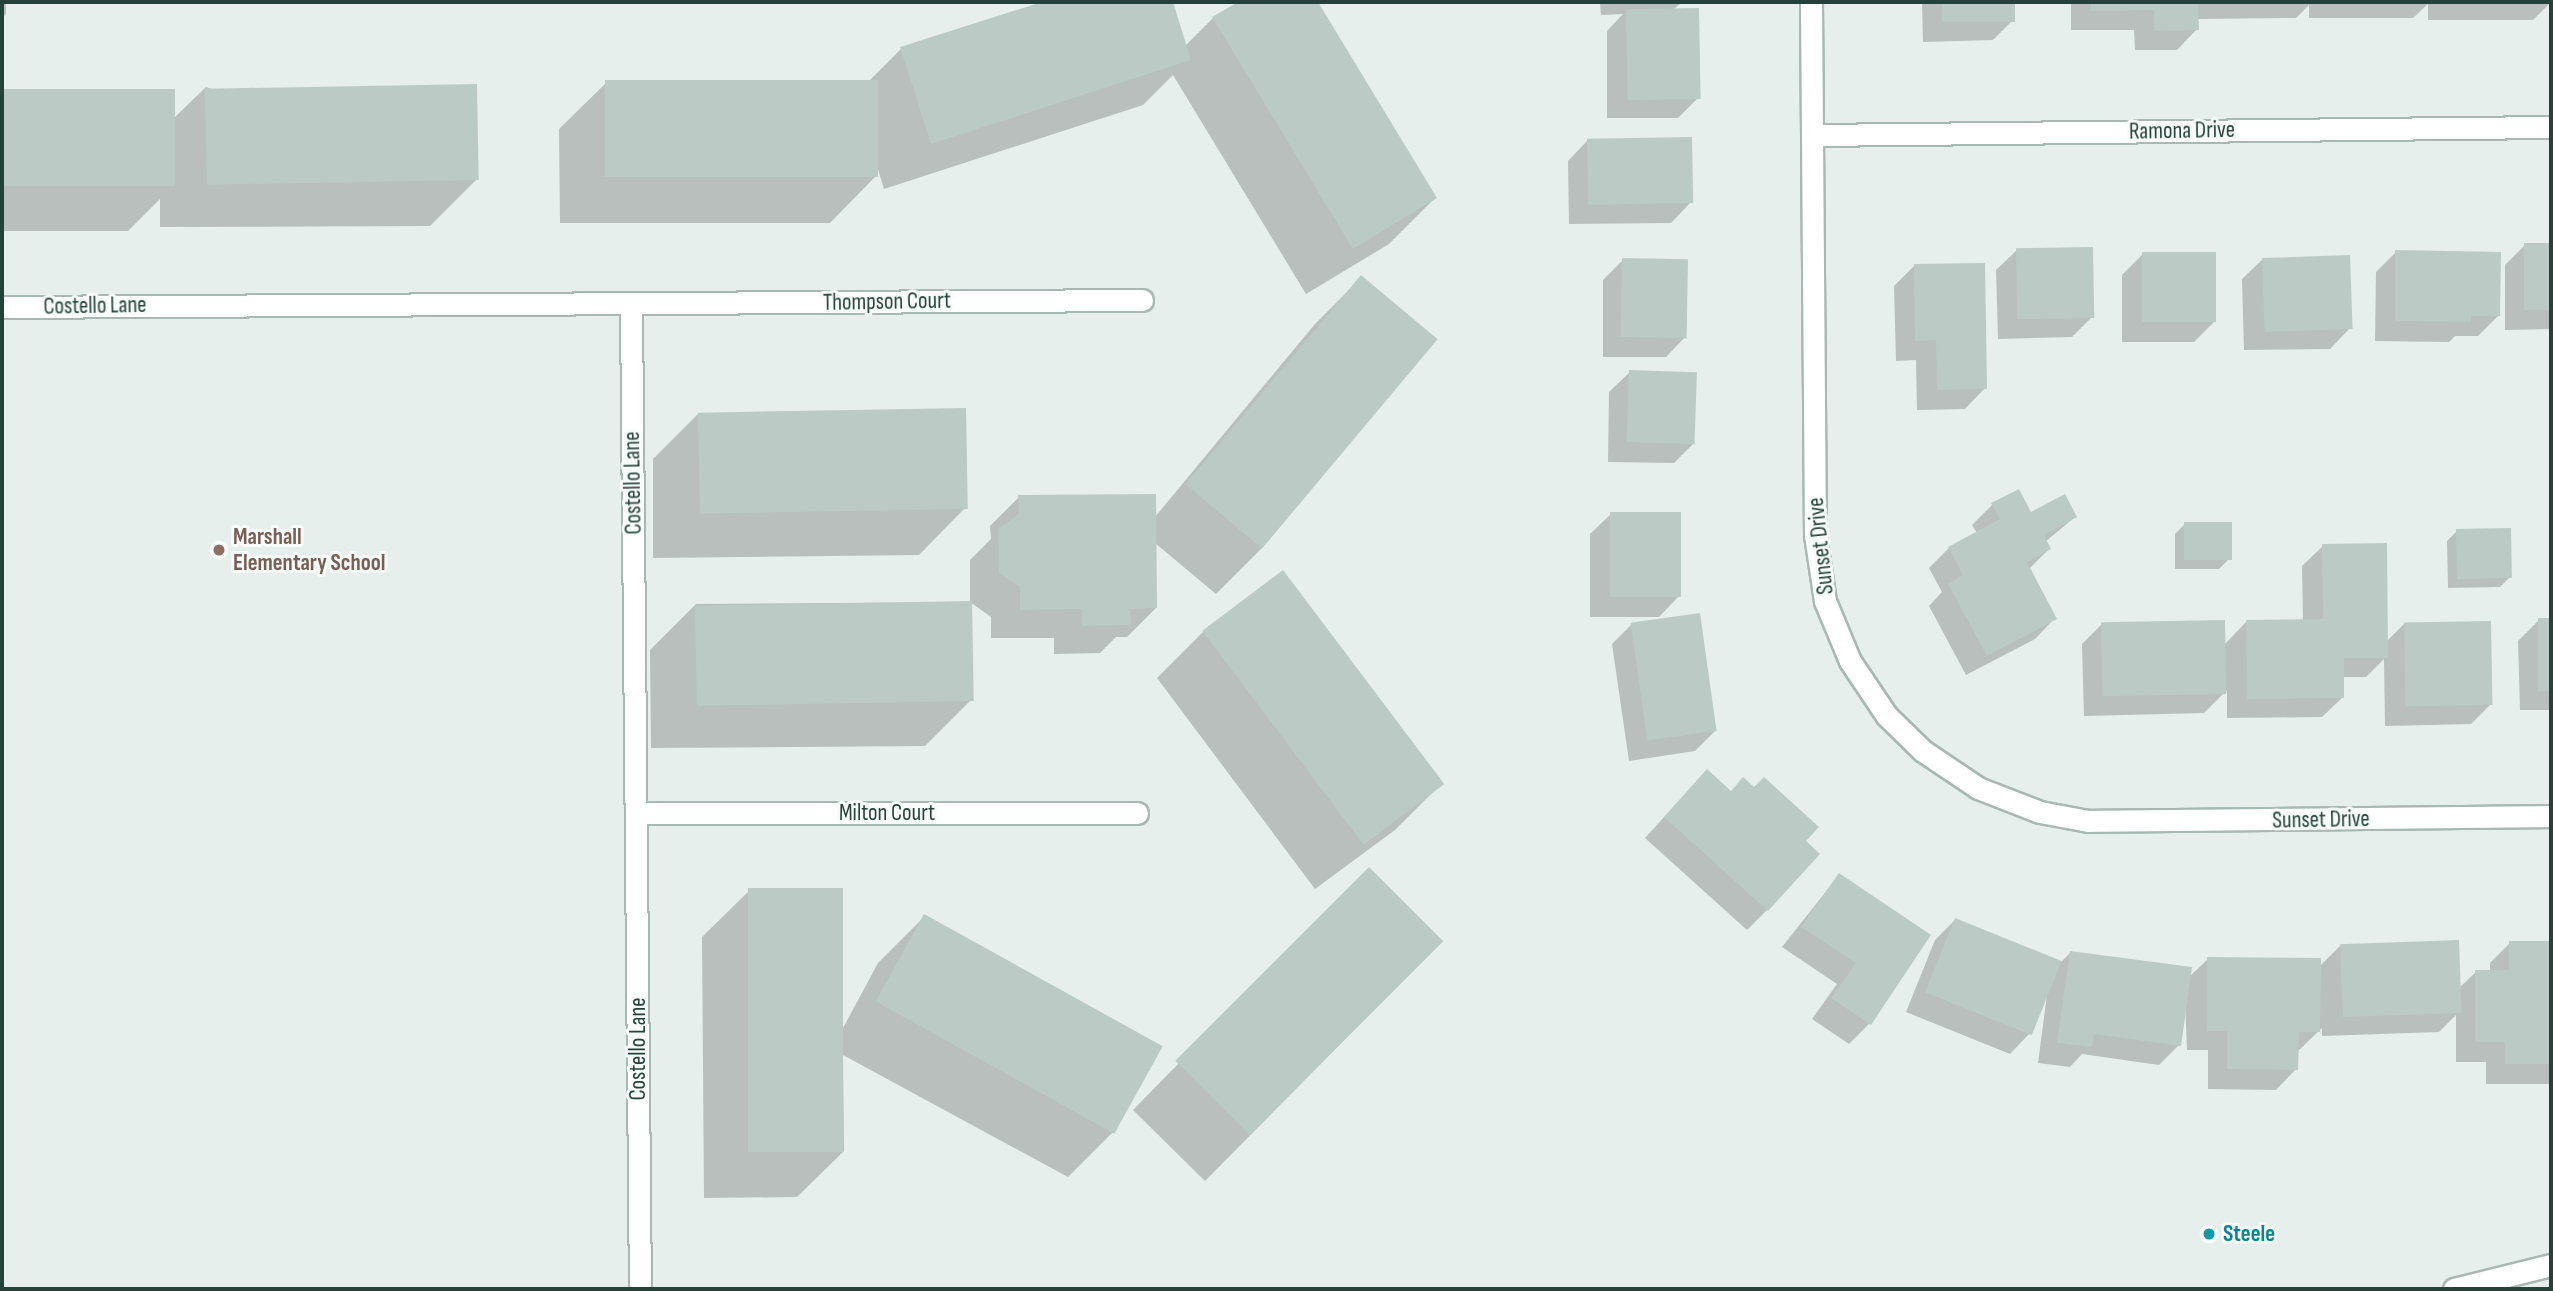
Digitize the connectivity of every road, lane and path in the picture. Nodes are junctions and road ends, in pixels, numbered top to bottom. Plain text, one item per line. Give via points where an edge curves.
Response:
1 (1811, 2) edge
2 (2551, 127) edge
3 (1812, 135) junction
4 (1142, 300) dead end
5 (631, 305) junction
6 (2, 307) edge
7 (636, 813) junction
8 (1137, 813) dead end
9 (2551, 816) edge
10 (2548, 1270) edge
11 (640, 1289) edge
12 (2454, 1289) edge

1 - 3 street, Sunset Drive
2 - 3 street, Ramona Drive
3 - 9 street, Sunset Drive via 1815,535 1825,600 1850,661 1887,716 1923,751 1978,788 2040,812 2088,821
4 - 5 street, Thompson Court
5 - 6 street, Costello Lane via 560,301
5 - 7 street, Costello Lane
7 - 8 street, Milton Court
7 - 11 street, Costello Lane
10 - 12 street

